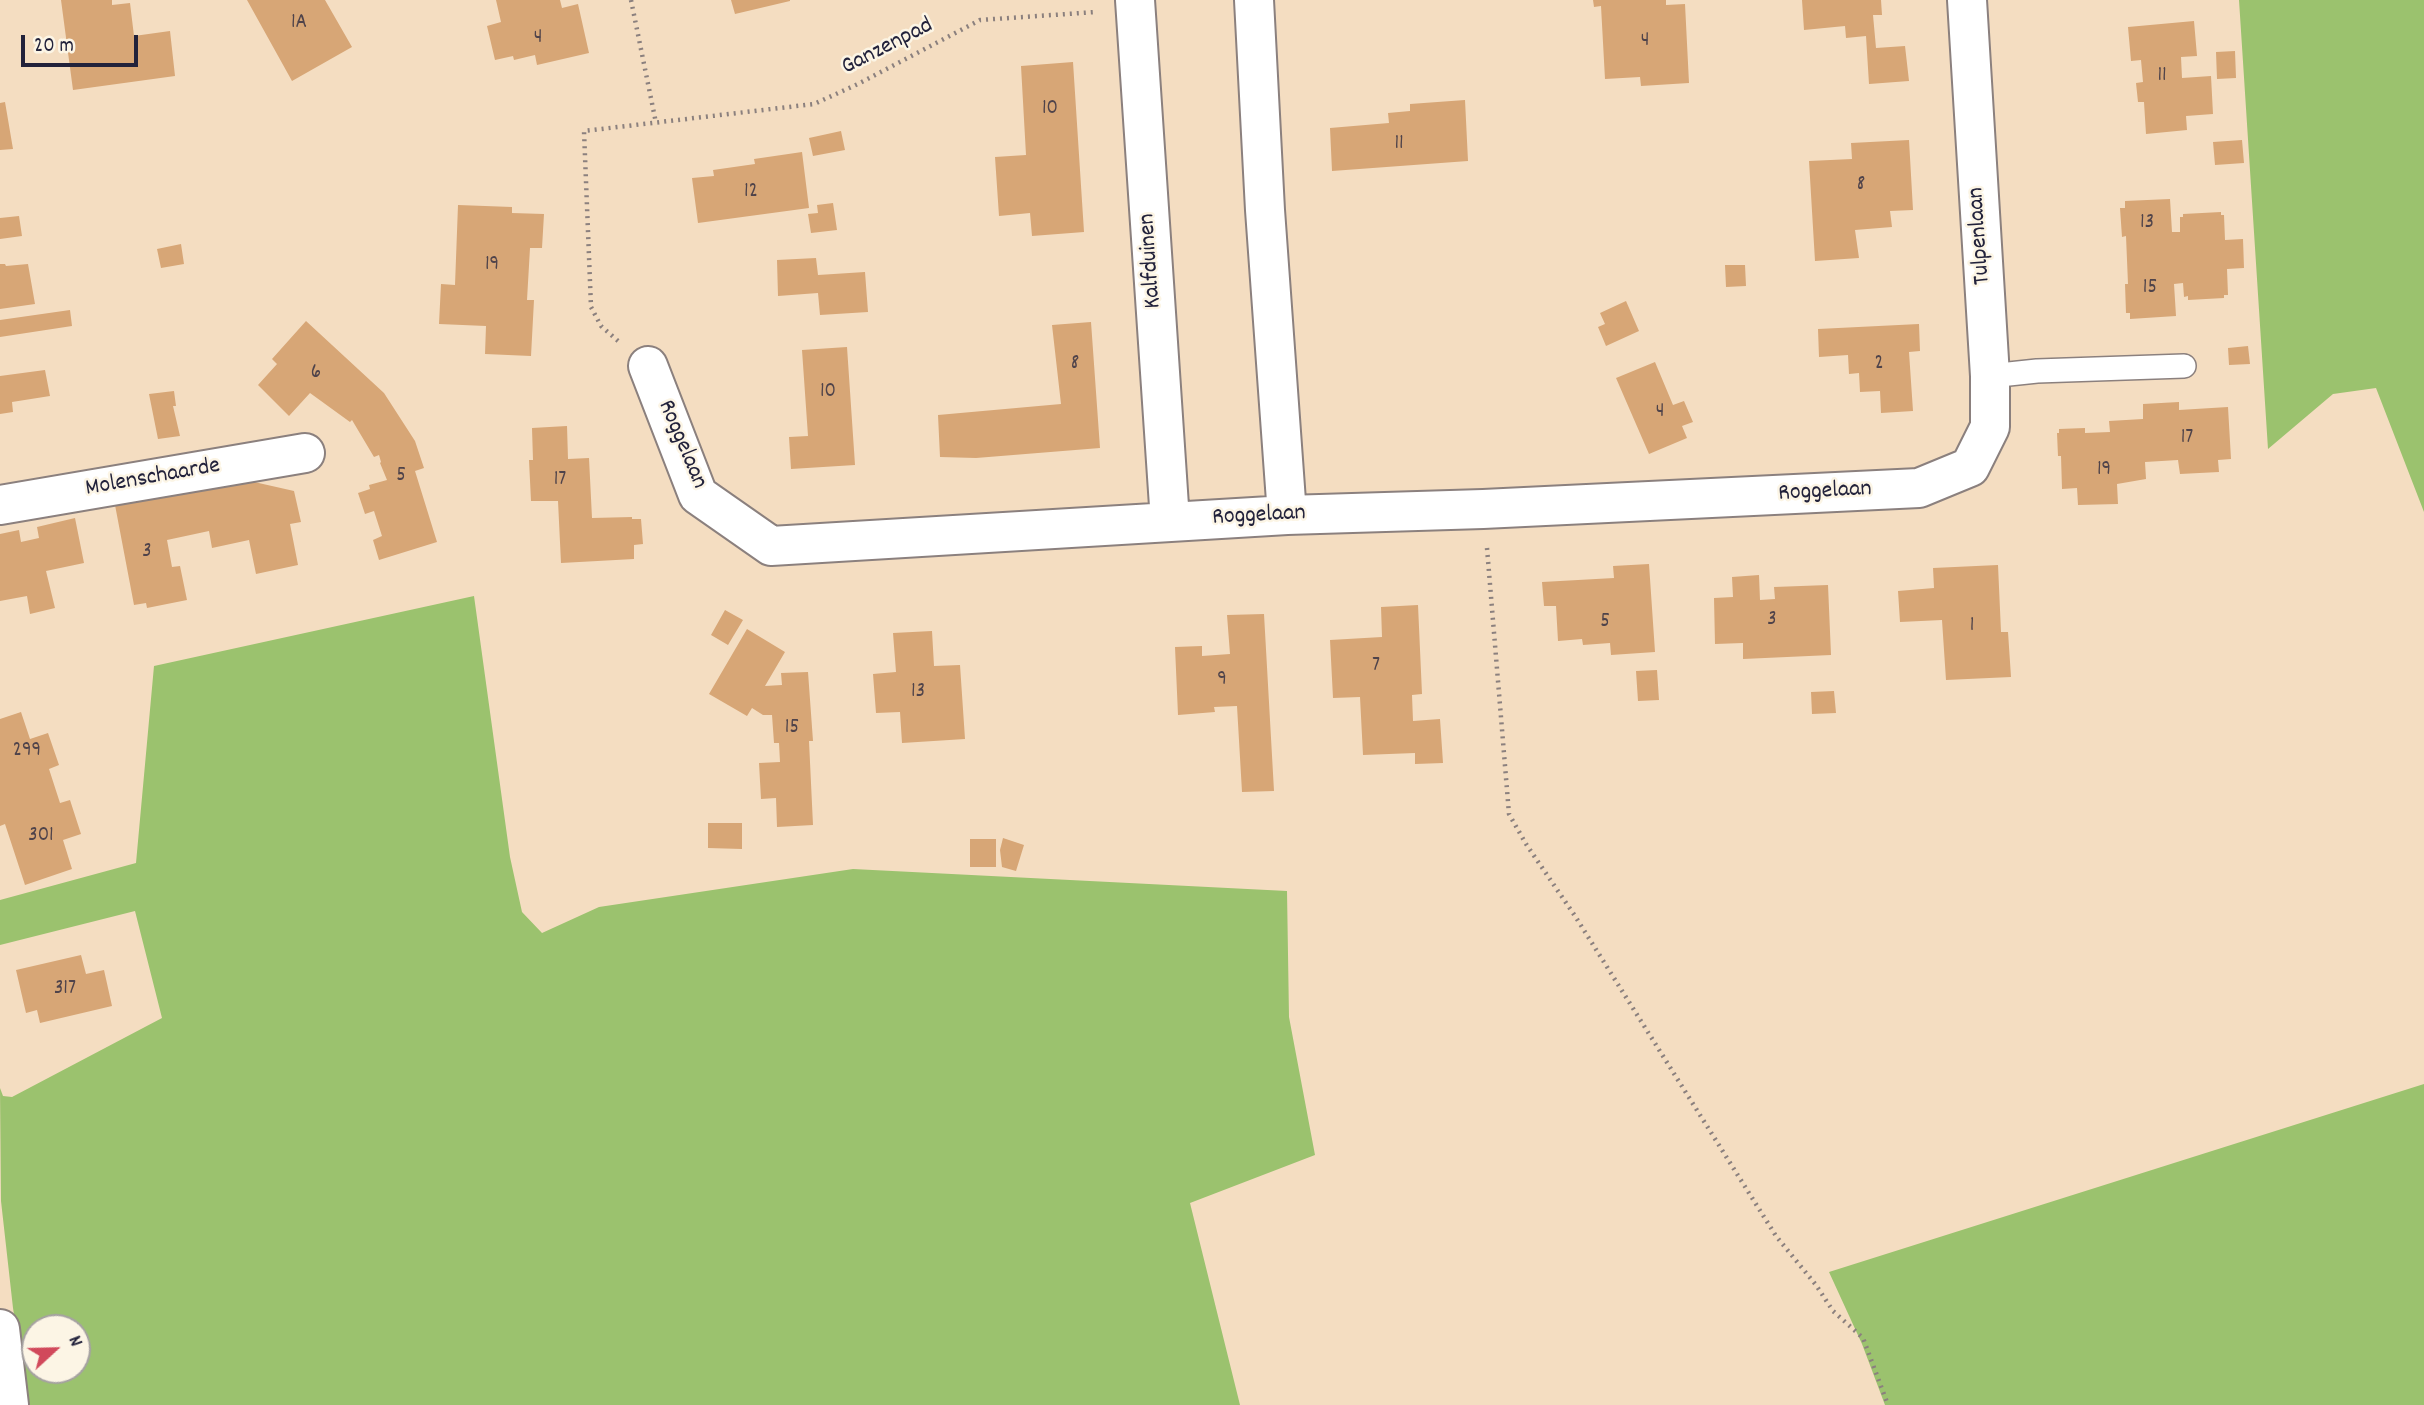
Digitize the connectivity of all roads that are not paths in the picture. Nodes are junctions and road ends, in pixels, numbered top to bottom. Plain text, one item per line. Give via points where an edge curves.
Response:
1 (1254, 0) edge
2 (1966, 0) edge
3 (1135, 5) edge
4 (648, 366) road end
5 (2183, 366) dead end
6 (1990, 376) junction
7 (305, 453) dead end
8 (1970, 467) joint
9 (0, 505) edge
10 (1287, 515) junction
11 (1170, 521) junction
12 (2, 1354) edge
13 (9, 1405) edge

1 - 10 street
2 - 6 street, Tulpenlaan
3 - 11 street, Kalfduinen
4 - 11 street, Roggelaan via 698,495 771,547
5 - 6 lane
6 - 8 street, Tulpenlaan via 1990,428
7 - 9 street, Molenschaarde
8 - 10 street, Roggelaan via 1919,488
10 - 11 street, Roggelaan
12 - 13 street

